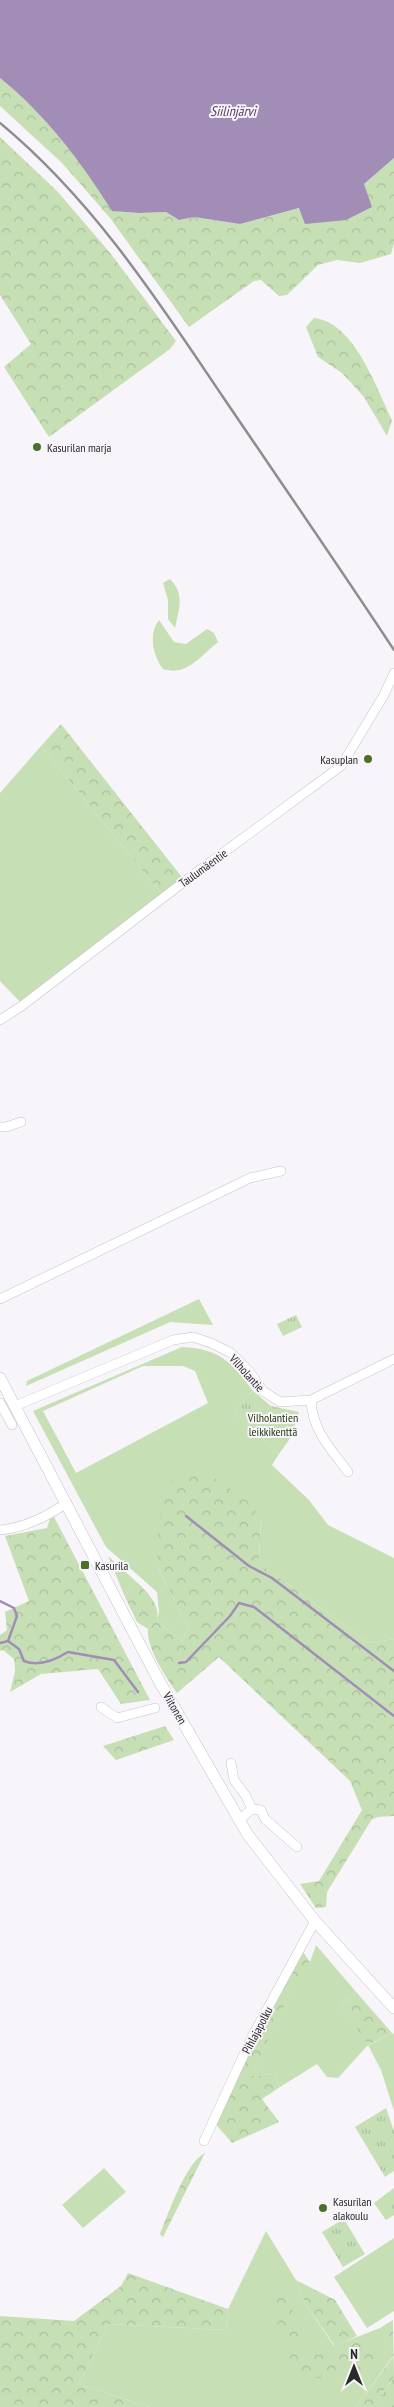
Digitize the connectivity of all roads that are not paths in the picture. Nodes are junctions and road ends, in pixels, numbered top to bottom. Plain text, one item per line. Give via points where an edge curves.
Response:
1 (394, 673) edge
2 (394, 688) edge
3 (384, 695) junction
4 (0, 1020) edge
5 (21, 1122) dead end
6 (0, 1127) edge
7 (281, 1171) dead end
8 (0, 1299) edge
9 (394, 1359) edge
10 (0, 1378) edge
11 (311, 1400) junction
12 (0, 1403) edge
13 (15, 1406) junction
14 (12, 1425) dead end
15 (348, 1472) dead end
16 (65, 1504) junction
17 (0, 1530) edge
18 (100, 1707) dead end
19 (155, 1708) dead end
20 (230, 1763) dead end
21 (252, 1809) junction
22 (239, 1820) junction
23 (298, 1847) dead end
24 (315, 1921) junction
25 (394, 2008) edge
26 (204, 2141) dead end

1 - 3 street, Taulumäentie
2 - 3 street, Taulumäentie
3 - 4 street, Taulumäentie via 341,766
5 - 6 street
7 - 8 street via 250,1178
9 - 11 street, Vilholantie
10 - 13 main road, Viitonen
11 - 13 street, Vilholantie via 280,1402 270,1398 231,1353 192,1337 173,1340
11 - 15 street via 318,1430
12 - 14 street
13 - 16 main road, Viitonen
16 - 17 street via 27,1524
16 - 22 main road, Viitonen via 158,1680
18 - 19 street via 117,1718
20 - 21 street via 234,1780
21 - 22 street
21 - 23 street via 261,1810 265,1819
22 - 24 main road, Viitonen
24 - 25 main road, Viitonen
24 - 26 street, Pihlajapolku via 251,2039

